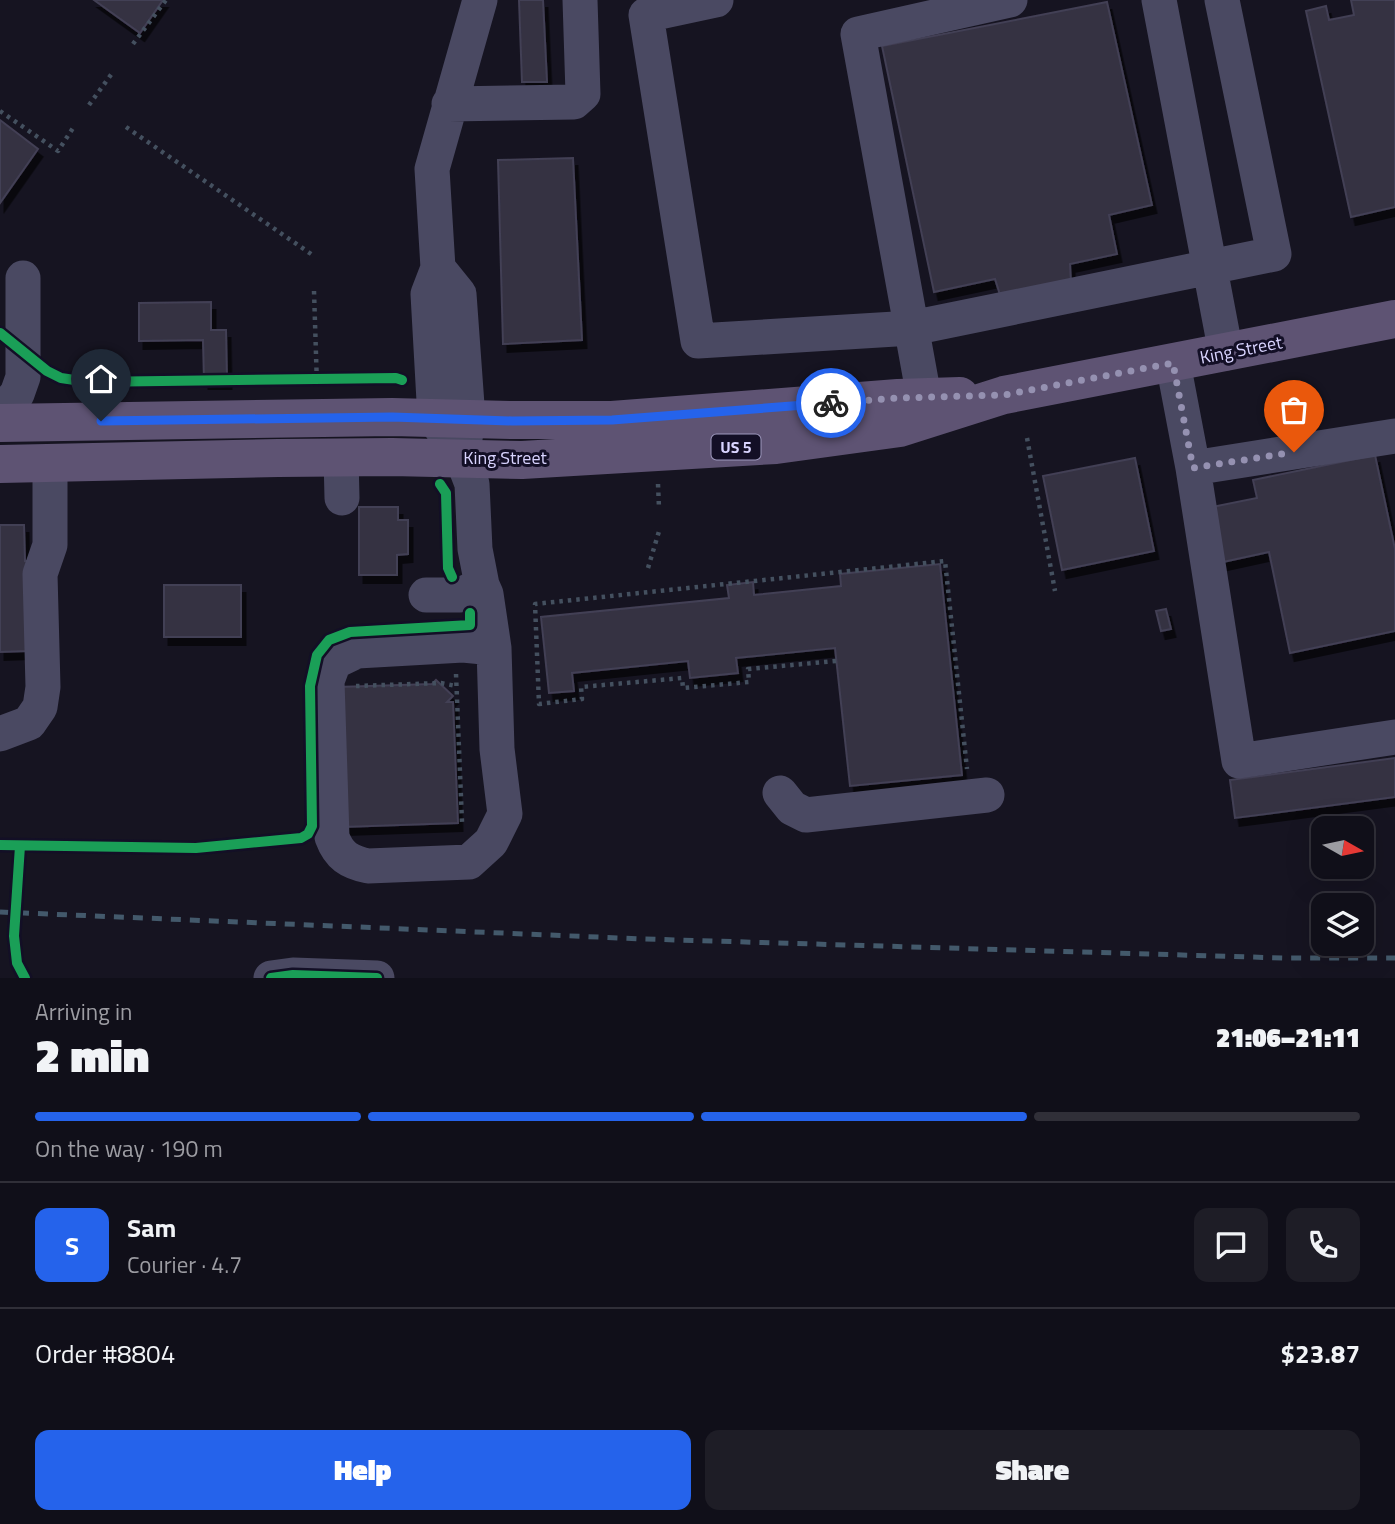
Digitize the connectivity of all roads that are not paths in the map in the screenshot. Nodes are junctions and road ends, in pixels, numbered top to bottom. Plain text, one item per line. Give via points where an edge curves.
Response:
1 (480, 0) edge
2 (580, 0) edge
3 (716, 0) edge
4 (1010, 0) edge
5 (1159, 0) edge
6 (1222, 0) edge
7 (449, 104) junction
8 (1211, 268) junction
9 (23, 278) dead end
10 (1395, 319) edge
11 (912, 328) junction
12 (1226, 353) junction
13 (1173, 363) junction
14 (1004, 395) junction
15 (924, 397) junction
16 (0, 413) edge
17 (452, 419) junction
18 (0, 423) edge
19 (1395, 436) edge
20 (341, 457) junction
21 (462, 458) junction
22 (0, 464) edge
23 (50, 465) junction
24 (1193, 468) junction
25 (342, 498) dead end
26 (482, 585) junction
27 (426, 595) dead end
28 (494, 648) junction
29 (4, 734) edge
30 (1395, 737) edge
31 (780, 793) dead end
32 (978, 797) road end
33 (278, 977) edge
34 (377, 978) edge

1 - 7 street
2 - 7 street via 583,94 574,102
3 - 11 street via 646,15 698,341
4 - 11 street via 858,34
5 - 8 street
6 - 8 street via 1275,254
7 - 17 street via 432,169 438,268 428,294
8 - 11 street
8 - 12 street
9 - 16 street via 23,377 17,394
10 - 12 main road, King Street / US 5
11 - 15 street
12 - 13 main road, King Street / US 5
13 - 14 main road, King Street / US 5
13 - 24 street
14 - 15 main road, King Street / US 5
14 - 21 main road, King Street / US 5 via 900,428 776,445 522,460
15 - 17 main road, King Street / US 5 via 624,419
17 - 18 main road, King Street / US 5
17 - 21 street
19 - 24 street
20 - 21 main road, King Street / US 5
20 - 23 main road, King Street / US 5
20 - 25 street
21 - 26 street via 472,484
22 - 23 main road, King Street / US 5
23 - 29 street via 50,545 40,574 40,707 29,723
24 - 30 street via 1239,761
26 - 27 street via 460,595
26 - 28 street
28 - 28 street via 497,749 505,814 491,842 469,862 368,866 343,857 332,837 331,674 356,651 463,645
31 - 32 street via 792,808 806,815
33 - 34 street

